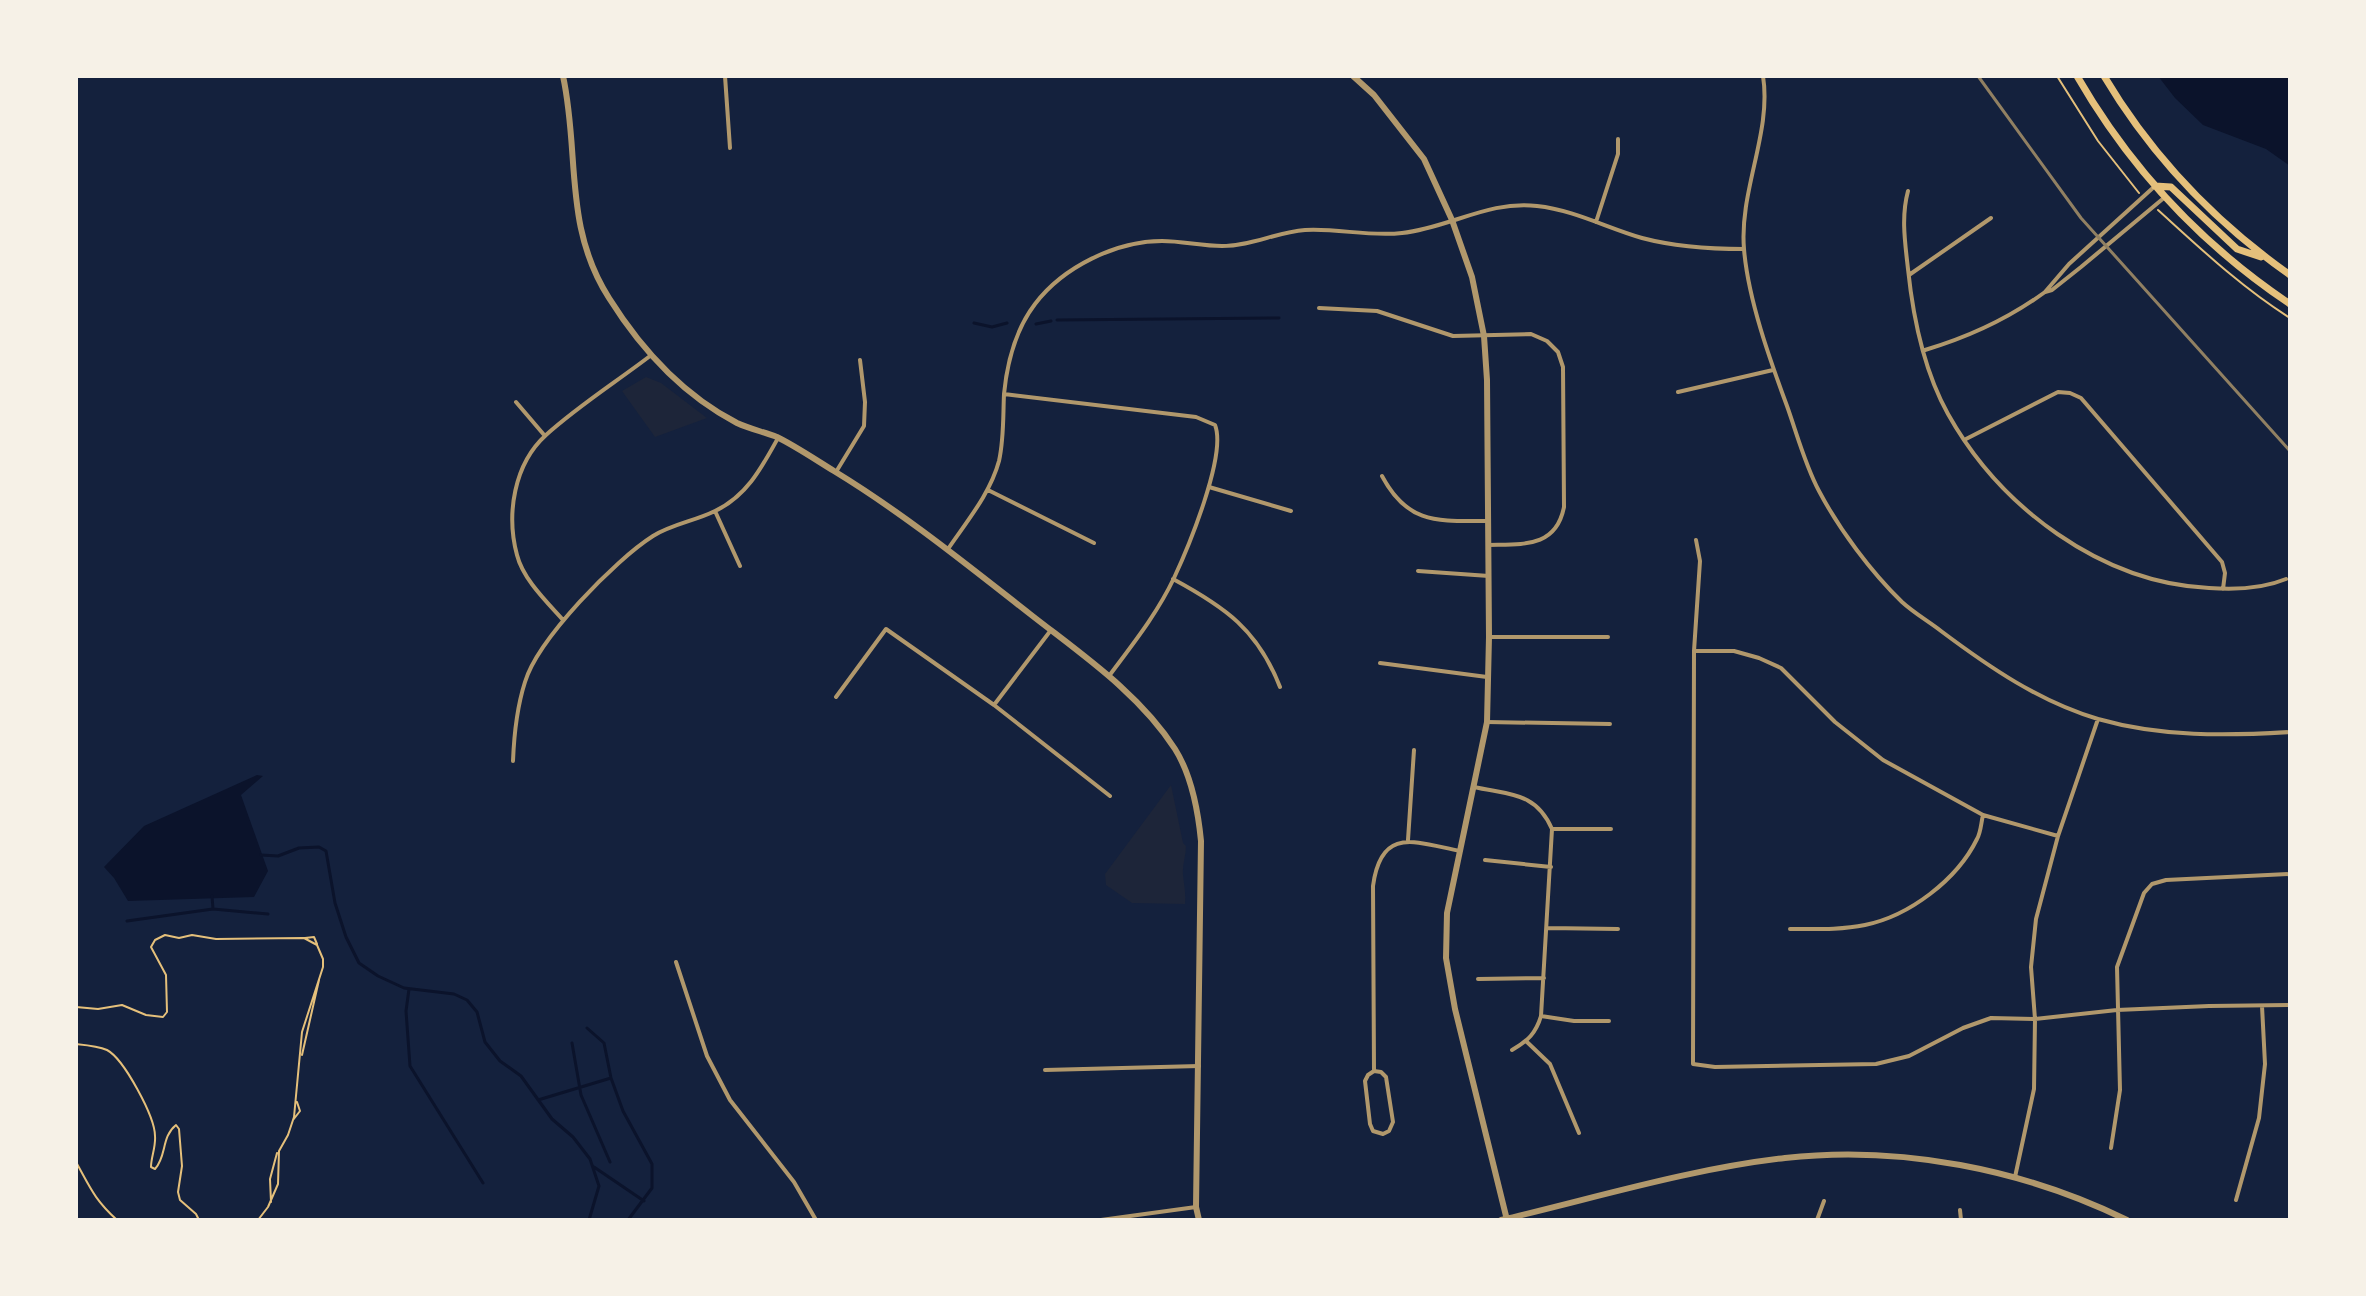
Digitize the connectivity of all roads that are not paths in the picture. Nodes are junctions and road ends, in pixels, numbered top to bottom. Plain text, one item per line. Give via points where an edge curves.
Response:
1 (563, 76) edge
2 (725, 76) edge
3 (1353, 76) edge
4 (1763, 76) edge
5 (2077, 76) edge
6 (2104, 76) edge
7 (1618, 139) dead end
8 (730, 148) dead end
9 (2155, 186) junction
10 (1908, 191) dead end
11 (2165, 197) junction
12 (1991, 218) dead end
13 (1452, 220) junction
14 (1596, 222) junction
15 (1744, 249) junction
16 (2267, 259) junction
17 (1909, 275) junction
18 (2290, 275) edge
19 (2045, 292) junction
20 (2290, 304) edge
21 (1319, 308) dead end
22 (1484, 336) junction
23 (1924, 350) junction
24 (650, 356) junction
25 (860, 360) dead end
26 (1774, 370) junction
27 (1678, 392) dead end
28 (1004, 394) junction
29 (516, 402) dead end
30 (545, 436) junction
31 (778, 438) junction
32 (1966, 439) junction
33 (836, 472) junction
34 (1382, 476) dead end
35 (1209, 487) junction
36 (988, 490) junction
37 (715, 511) junction
38 (1291, 511) dead end
39 (1488, 521) junction
40 (1696, 540) dead end
41 (1094, 543) dead end
42 (1488, 545) junction
43 (948, 549) junction
44 (740, 566) dead end
45 (1418, 571) dead end
46 (1489, 576) junction
47 (1173, 579) junction
48 (2286, 579) dead end
49 (2223, 589) junction
50 (563, 620) junction
51 (1051, 630) junction
52 (1489, 637) junction
53 (1608, 637) dead end
54 (1694, 651) junction
55 (1380, 663) dead end
56 (1109, 676) junction
57 (1489, 677) junction
58 (1280, 687) dead end
59 (836, 697) dead end
60 (994, 705) junction
61 (2098, 719) junction
62 (1487, 722) junction
63 (1610, 724) dead end
64 (2290, 732) edge
65 (1414, 750) dead end
66 (513, 761) dead end
67 (1474, 787) junction
68 (1110, 796) dead end
69 (1983, 815) junction
70 (1552, 829) junction
71 (1611, 829) dead end
72 (2058, 836) junction
73 (1408, 840) junction
74 (1460, 851) junction
75 (1485, 860) dead end
76 (1551, 867) junction
77 (2290, 874) edge
78 (1548, 928) junction
79 (1618, 929) dead end
80 (1790, 929) dead end
81 (676, 962) dead end
82 (1544, 978) junction
83 (1478, 979) dead end
84 (2290, 1005) edge
85 (2262, 1006) junction
86 (2117, 1010) junction
87 (1541, 1016) junction
88 (2035, 1019) junction
89 (1609, 1021) dead end
90 (1527, 1042) junction
91 (1512, 1050) dead end
92 (1199, 1066) junction
93 (1045, 1070) dead end
94 (1374, 1071) junction
95 (1579, 1133) dead end
96 (2111, 1148) dead end
97 (2015, 1178) junction
98 (2236, 1200) dead end
99 (1824, 1201) dead end
100 (1196, 1207) junction
101 (1960, 1210) dead end
102 (816, 1220) edge
103 (1101, 1220) edge
104 (1199, 1220) edge
105 (1505, 1220) edge
106 (1817, 1220) edge
107 (1961, 1220) edge
108 (2127, 1220) edge

1 - 24 street via 578,223 587,259
2 - 8 street
3 - 13 street via 1424,159
4 - 15 street
5 - 9 main road
6 - 16 main road via 2182,181
7 - 14 street
9 - 11 main road
9 - 16 main road via 2171,187 2237,249
9 - 19 street
10 - 17 street via 1903,208
11 - 19 street
11 - 20 main road via 2236,264
12 - 17 street
13 - 14 street via 1516,205
13 - 22 street via 1478,297
13 - 28 street via 1404,233 1301,231 1241,245 1162,241 1116,249 1055,282 1035,304 1008,363
14 - 15 street via 1672,245
15 - 26 street
16 - 18 main road
17 - 23 street
19 - 23 street via 1962,339
21 - 22 street via 1377,311 1453,336
22 - 39 street
22 - 42 street via 1531,334 1558,352 1563,367 1561,522 1539,540
23 - 32 street via 1948,413
24 - 30 street
24 - 31 street via 706,404
25 - 33 street via 864,426
26 - 27 street
26 - 61 street via 1817,489 1844,533 1903,602 1999,674
28 - 35 street via 1208,420 1219,434
28 - 36 street via 999,460
29 - 30 street
30 - 50 street via 516,482 512,519 517,557
31 - 33 street
31 - 37 street via 753,481
32 - 49 street via 1997,481 2073,544 2147,579
32 - 49 street via 2058,392 2081,398 2222,562
33 - 43 street
34 - 39 street via 1404,507 1426,517
35 - 38 street
35 - 47 street
36 - 41 street
36 - 43 street
37 - 44 street
37 - 50 street via 652,536
39 - 42 street
40 - 54 street via 1700,561
42 - 46 street
43 - 51 street
45 - 46 street
46 - 52 street
47 - 56 street
47 - 58 street via 1209,598 1243,626 1269,659
48 - 49 street
50 - 66 street via 525,680
51 - 56 street
51 - 60 street
52 - 53 street
52 - 57 street
54 - 69 street via 1734,651 1781,668 1883,760
54 - 88 street via 1693,1064 1876,1064 1909,1056 1991,1018
55 - 57 street
56 - 92 street via 1144,709 1176,751 1198,811
57 - 62 street
59 - 60 street via 886,629
60 - 68 street
61 - 64 street via 2222,736
61 - 72 street
62 - 63 street
62 - 67 street
65 - 73 street
67 - 70 street via 1536,803
67 - 74 street
69 - 72 street
69 - 80 street via 1978,838 1947,880 1900,914 1838,929
70 - 71 street
70 - 76 street
72 - 88 street via 2036,919 2031,967
73 - 74 street
73 - 94 street via 1383,852 1374,876
74 - 105 street via 1447,913 1450,985
75 - 76 street
76 - 78 street
77 - 86 street via 2152,884 2117,967
78 - 79 street
78 - 82 street
81 - 102 street via 707,1056 730,1100 794,1182
82 - 83 street
82 - 87 street
84 - 85 street
85 - 86 street
85 - 98 street via 2265,1064 2259,1118
86 - 88 street
86 - 96 street via 2120,1090
87 - 89 street
87 - 90 street
88 - 97 street via 2034,1089
90 - 91 street
90 - 95 street via 1550,1064
92 - 93 street
92 - 100 street
94 - 94 street via 1365,1081 1370,1124 1383,1134 1393,1122 1386,1077
97 - 105 street via 1922,1160 1856,1155 1786,1158 1696,1172
97 - 108 street
99 - 106 street
100 - 103 street
100 - 104 street
101 - 107 street

